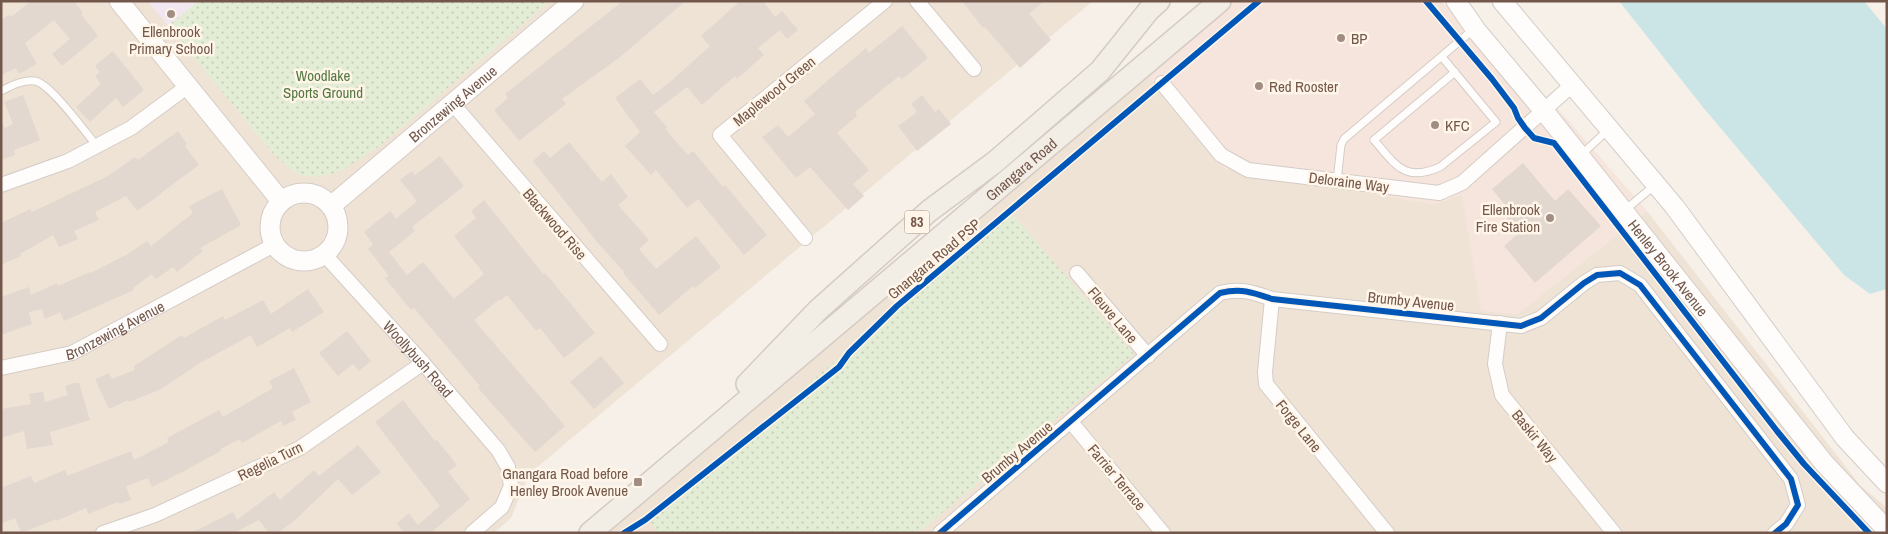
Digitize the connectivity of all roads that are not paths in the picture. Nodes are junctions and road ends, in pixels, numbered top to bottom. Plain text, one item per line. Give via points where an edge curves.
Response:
1 (119, 1) edge
2 (574, 1) edge
3 (885, 1) edge
4 (917, 1) edge
5 (1159, 1) edge
6 (1220, 1) edge
7 (1456, 1) edge
8 (1502, 1) edge
9 (1475, 28) junction
10 (1442, 57) junction
11 (974, 69) dead end
12 (1455, 72) junction
13 (1162, 83) dead end
14 (1572, 85) junction
15 (188, 86) junction
16 (1, 90) edge
17 (452, 103) junction
18 (1544, 111) junction
19 (1609, 129) junction
20 (97, 146) junction
21 (1580, 156) junction
22 (1337, 181) junction
23 (1, 185) edge
24 (1656, 185) junction
25 (281, 201) junction
26 (331, 206) junction
27 (1624, 211) junction
28 (805, 238) dead end
29 (274, 245) junction
30 (324, 254) junction
31 (1078, 273) dead end
32 (1272, 299) junction
33 (1500, 323) junction
34 (660, 344) dead end
35 (1148, 356) junction
36 (423, 363) junction
37 (1, 368) edge
38 (1071, 422) junction
39 (684, 452) junction
40 (1887, 483) edge
41 (1887, 530) edge
42 (103, 533) edge
43 (472, 533) edge
44 (590, 533) edge
45 (940, 533) edge
46 (1163, 533) edge
47 (1387, 533) edge
48 (1614, 533) edge
49 (1775, 533) edge

1 - 15 main road
2 - 17 main road, Bronzewing Avenue
3 - 28 street, Maplewood Green via 720,135
4 - 11 street
5 - 39 main road, Gnangara Road / 83 via 1100,71 994,162 929,211 818,310
6 - 39 main road, Gnangara Road / 83
7 - 9 main road, Henley Brook Avenue
8 - 14 main road
9 - 10 lane
9 - 18 main road, Henley Brook Avenue
10 - 12 lane
10 - 22 lane via 1344,139
12 - 12 lane via 1496,122 1440,166 1415,173 1404,171 1374,140
13 - 22 street, Deloraine Way via 1221,156 1248,170
14 - 18 street, Deloraine Way
14 - 19 main road
15 - 20 street via 131,128
15 - 25 main road
16 - 20 lane via 26,81 36,81 48,87
17 - 26 main road, Bronzewing Avenue
17 - 34 street, Blackwood Rise
18 - 21 main road, Henley Brook Avenue
18 - 22 street, Deloraine Way via 1462,183 1439,193
19 - 21 lane
19 - 24 main road
20 - 23 street via 68,161
21 - 27 main road, Henley Brook Avenue
24 - 27 lane
24 - 40 main road via 1845,438
25 - 26 main road via 307,193 322,198
25 - 29 main road via 270,218 270,237
26 - 30 main road via 338,226 332,247
27 - 41 main road, Henley Brook Avenue via 1824,463
29 - 30 main road via 282,254 297,260 314,260
29 - 37 street, Bronzewing Avenue via 72,353
30 - 36 street, Woollybush Road
31 - 35 street, Fleuve Lane
32 - 33 street, Brumby Avenue
32 - 35 street, Brumby Avenue via 1246,290 1220,293
32 - 47 street, Forge Lane via 1266,384
33 - 48 street, Baskir Way via 1494,364 1502,396
33 - 49 street, Brumby Avenue via 1521,326 1541,318 1597,275 1620,273 1640,285 1791,479 1798,505 1786,524
35 - 38 street, Brumby Avenue
36 - 42 street, Regelia Turn via 300,448 156,515
36 - 43 street, Woollybush Road via 498,450 508,467 511,486 502,507
38 - 45 street, Brumby Avenue
38 - 46 street, Farrier Terrace
39 - 44 main road, Gnangara Road / 83

